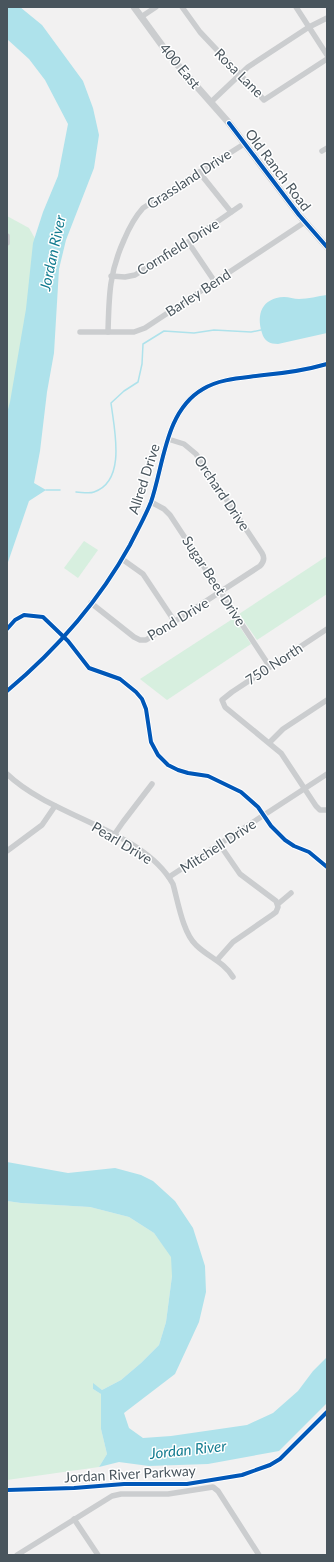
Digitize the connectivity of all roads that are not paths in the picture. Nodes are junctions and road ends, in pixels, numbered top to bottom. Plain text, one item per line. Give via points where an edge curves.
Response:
1 (134, 7) edge
2 (156, 7) edge
3 (182, 7) edge
4 (296, 7) edge
5 (141, 17) junction
6 (327, 18) edge
7 (309, 27) junction
8 (327, 55) edge
9 (327, 59) edge
10 (240, 75) junction
11 (211, 102) junction
12 (229, 123) joint
13 (244, 144) junction
14 (199, 172) junction
15 (240, 206) dead end
16 (231, 212) junction
17 (305, 222) junction
18 (7, 236) edge
19 (188, 242) junction
20 (7, 243) edge
21 (327, 247) edge
22 (111, 276) junction
23 (215, 282) junction
24 (80, 332) dead end
25 (108, 332) junction
26 (327, 364) edge
27 (168, 439) junction
28 (151, 502) junction
29 (122, 559) junction
30 (264, 560) joint
31 (221, 592) junction
32 (91, 603) junction
33 (175, 622) junction
34 (327, 629) edge
35 (270, 667) junction
36 (7, 691) edge
37 (327, 700) edge
38 (270, 742) junction
39 (7, 774) edge
40 (327, 774) edge
41 (152, 784) dead end
42 (305, 789) junction
43 (55, 806) junction
44 (325, 810) edge
45 (114, 835) junction
46 (220, 845) junction
47 (7, 851) edge
48 (169, 877) junction
49 (291, 893) dead end
50 (278, 904) junction
51 (217, 960) junction
52 (234, 977) dead end
53 (74, 1519) junction
54 (16, 1555) edge
55 (98, 1555) edge
56 (259, 1555) edge

1 - 5 street, 400 East
2 - 5 street
3 - 10 street, Rosa Lane via 200,32
4 - 7 street
5 - 11 street, 400 East via 169,55
6 - 7 street
7 - 8 street
7 - 10 street
9 - 10 street, Rosa Lane via 264,100
10 - 11 street
11 - 12 street, 400 East
12 - 13 street, Old Ranch Road
13 - 14 street, Grassland Drive
13 - 17 street, Old Ranch Road
14 - 16 street
14 - 22 street, Grassland Drive via 143,208 136,216 118,253
15 - 16 street, Cornfield Drive
16 - 19 street, Cornfield Drive
17 - 21 street, Old Ranch Road
17 - 23 street, Barley Bend
18 - 20 street
19 - 22 street, Cornfield Drive via 134,275
19 - 23 street
22 - 25 street, Grassland Drive
23 - 25 street, Barley Bend via 139,331
24 - 25 street, Barley Bend
26 - 27 street, Allred Drive via 294,372 231,379 209,385 186,403 174,422
27 - 28 street, Allred Drive
27 - 30 street, Orchard Drive via 187,446 196,454 262,553
28 - 29 street, Allred Drive
28 - 31 street, Sugar Beet Drive via 170,515
29 - 32 street, Allred Drive
29 - 33 street via 143,574
30 - 31 street, Pond Drive via 260,566
31 - 33 street, Pond Drive
31 - 35 street, Sugar Beet Drive
32 - 33 street, Pond Drive via 134,638 140,640 149,639
32 - 36 street, Allred Drive via 53,648
34 - 35 street, 750 North
35 - 38 street, 750 North via 222,700 225,707
37 - 38 street via 283,729
38 - 42 street via 281,753
39 - 43 street, Pearl Drive via 28,791
40 - 42 street, Mitchell Drive
41 - 45 street
42 - 44 street via 316,806
42 - 46 street, Mitchell Drive
43 - 45 street, Pearl Drive
43 - 47 street via 44,822
45 - 48 street, Pearl Drive via 154,860
46 - 48 street, Mitchell Drive
46 - 50 street via 236,870
48 - 51 street, Pearl Drive via 189,937 196,946
49 - 50 street
50 - 51 street via 276,912 233,942
51 - 52 street, Pearl Drive
53 - 54 street
53 - 55 street
53 - 56 street via 112,1496 168,1494 212,1487 218,1490

